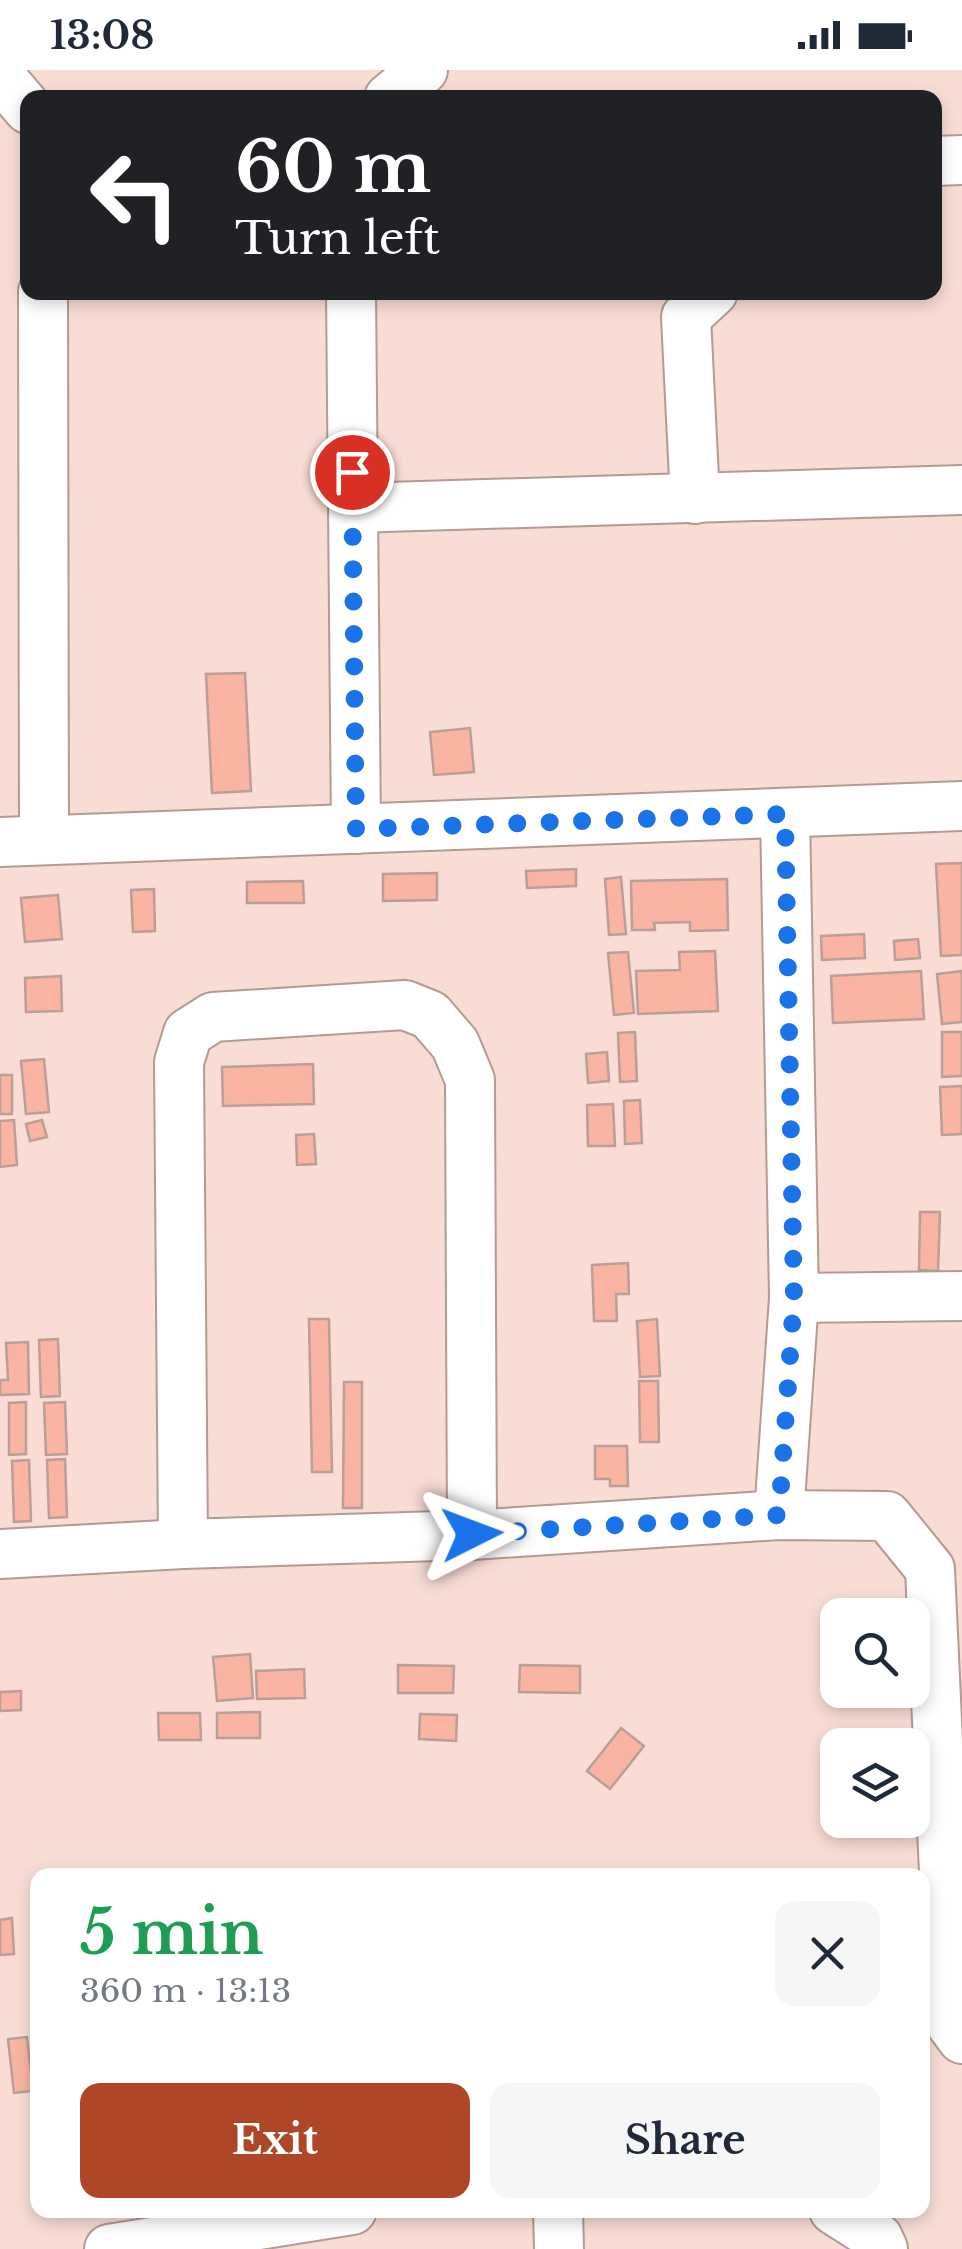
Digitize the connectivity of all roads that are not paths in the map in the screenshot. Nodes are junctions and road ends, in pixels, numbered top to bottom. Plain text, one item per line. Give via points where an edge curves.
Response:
1 (423, 70) edge
2 (0, 76) edge
3 (399, 90) edge
4 (20, 100) edge
5 (44, 300) edge
6 (350, 300) edge
7 (705, 300) edge
8 (962, 490) edge
9 (695, 499) junction
10 (353, 508) junction
11 (962, 806) edge
12 (785, 814) junction
13 (356, 829) junction
14 (22, 841) edge
15 (962, 1296) edge
16 (794, 1298) junction
17 (779, 1515) junction
18 (472, 1534) junction
19 (182, 1544) junction
20 (0, 1554) edge
21 (962, 2039) edge
22 (302, 2218) edge
23 (558, 2218) edge
24 (847, 2218) edge
25 (109, 2249) edge
26 (560, 2249) edge
27 (883, 2249) edge

1 - 3 street
2 - 4 street
5 - 14 street
6 - 10 street
7 - 9 street via 686,318
8 - 9 street
9 - 10 street
10 - 13 street
11 - 12 street
12 - 13 street
12 - 16 street
13 - 14 street
15 - 16 street
16 - 17 street
17 - 18 street
17 - 21 street via 886,1516 930,1569 951,2024
18 - 19 street
18 - 19 street via 470,1080 456,1044 430,1015 404,1004 213,1016 188,1032 179,1062
19 - 20 street
22 - 25 street
23 - 26 street
24 - 27 street via 878,2238

